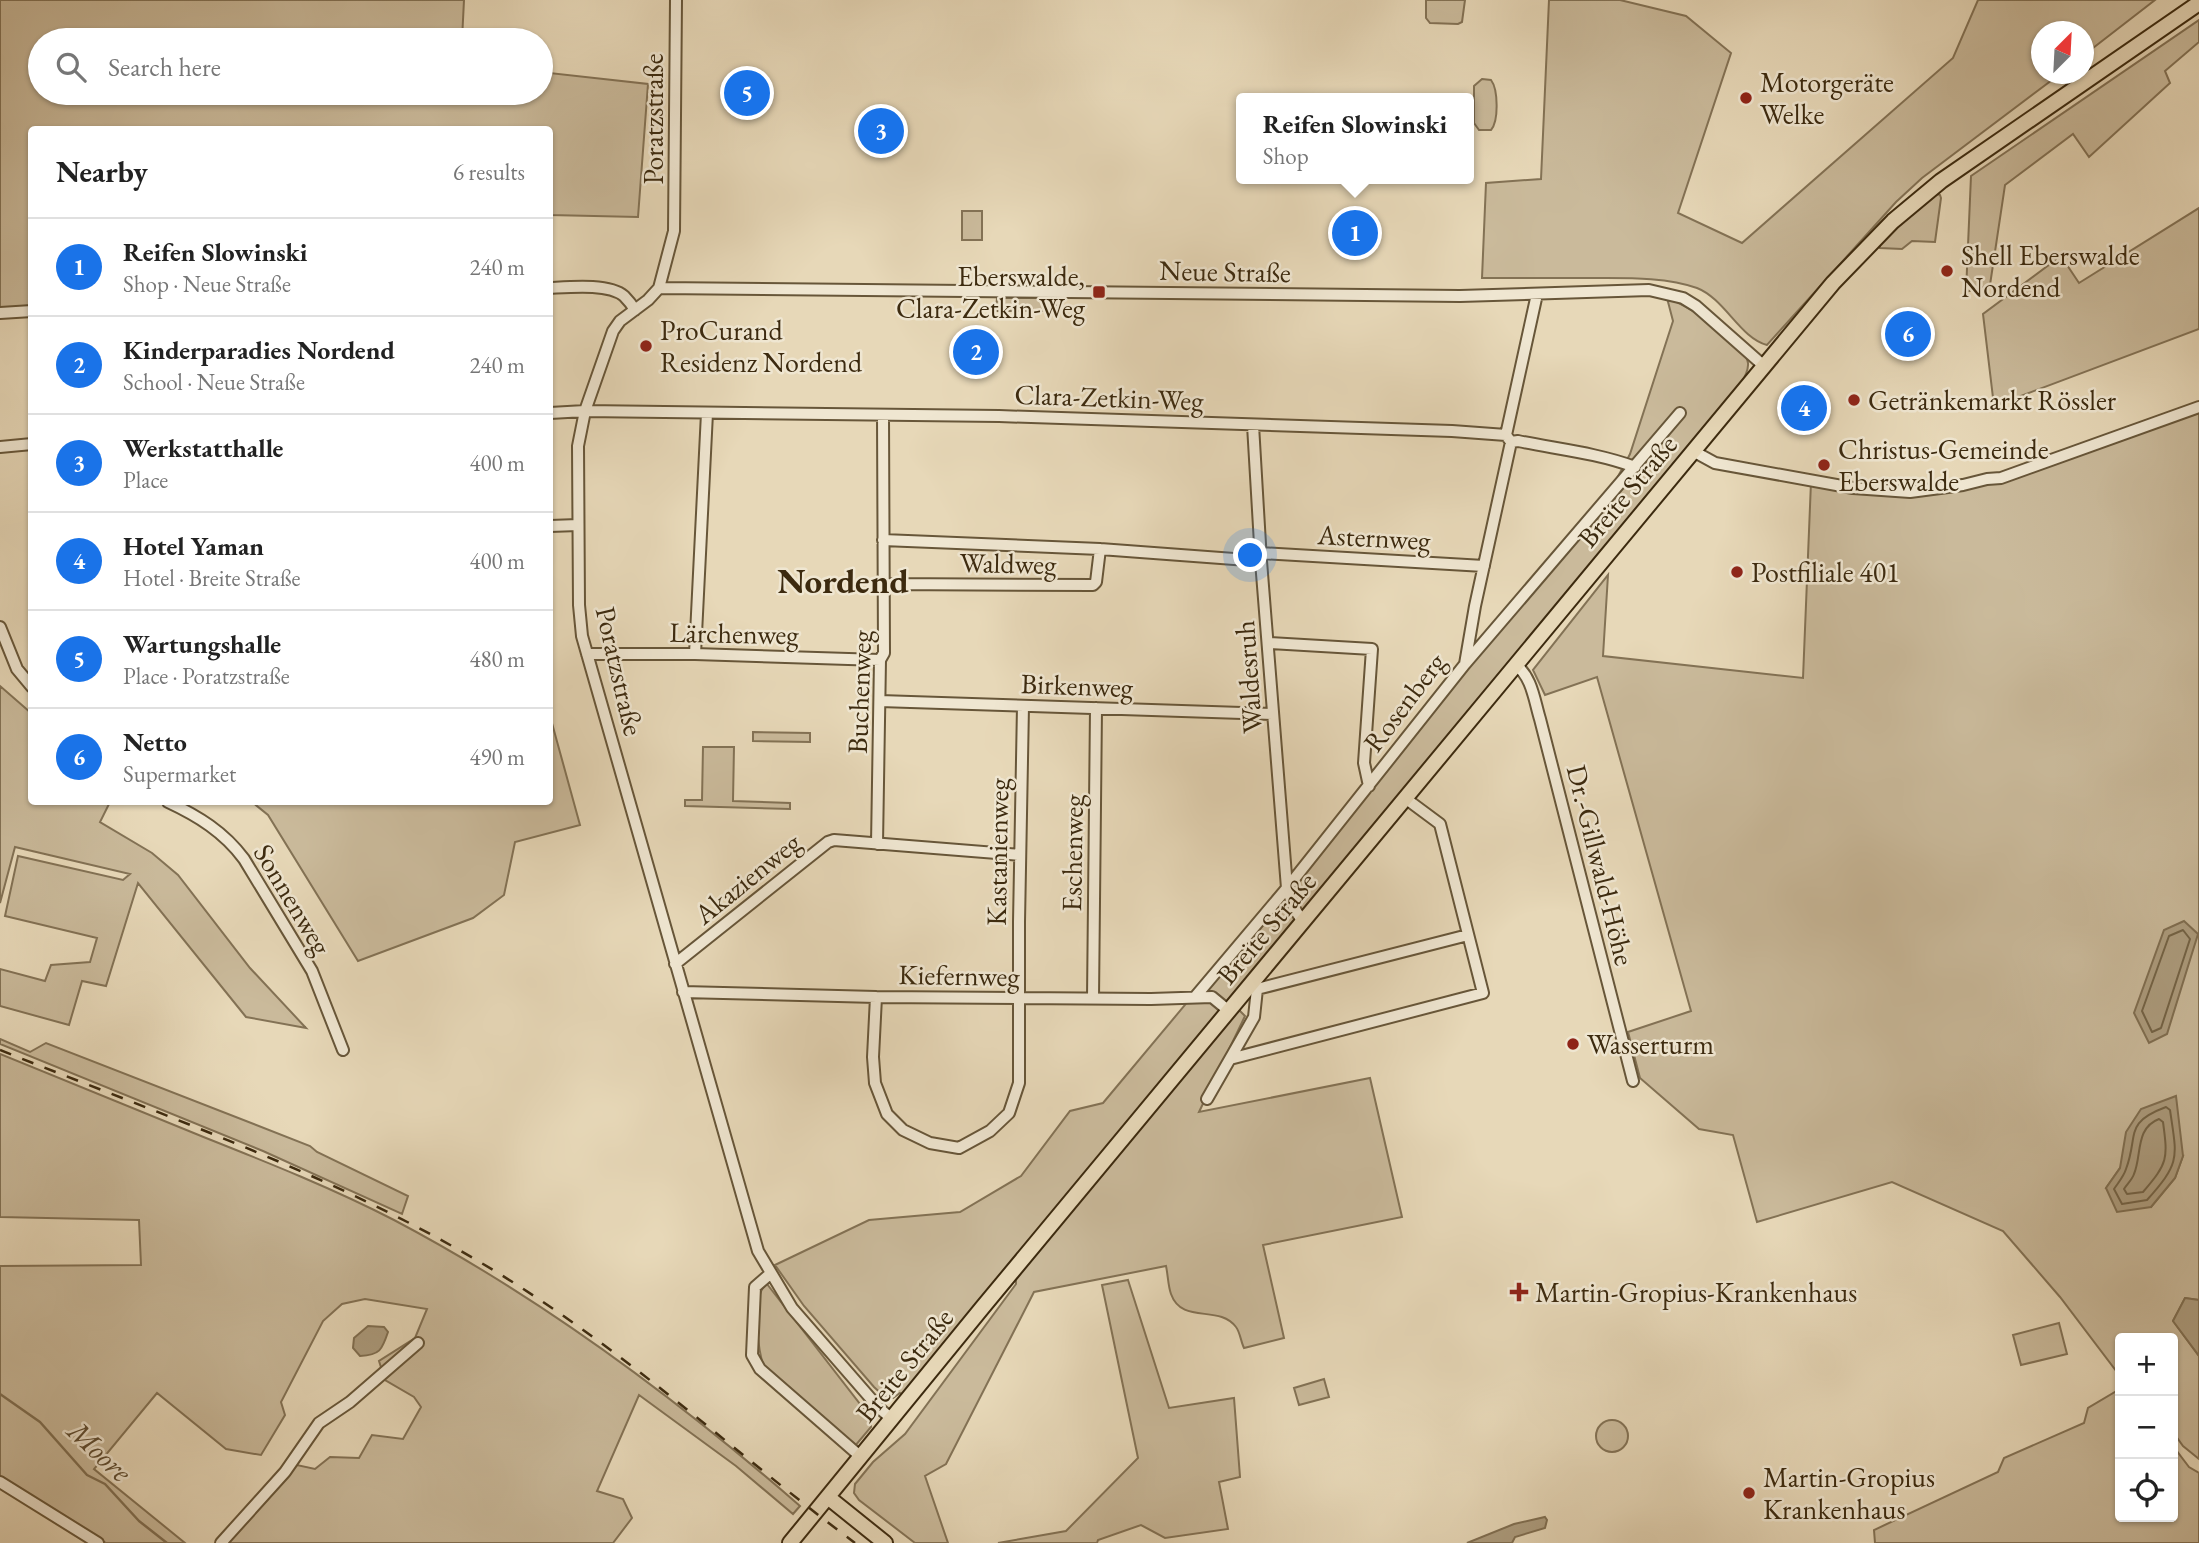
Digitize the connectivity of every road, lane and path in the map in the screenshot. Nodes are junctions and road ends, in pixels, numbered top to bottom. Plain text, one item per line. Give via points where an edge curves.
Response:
1 (676, 0) edge
2 (2199, 3) edge
3 (553, 288) edge
4 (659, 288) junction
5 (1537, 294) junction
6 (635, 310) junction
7 (28, 311) edge
8 (0, 313) edge
9 (1764, 366) junction
10 (2199, 407) edge
11 (585, 411) junction
12 (707, 412) junction
13 (553, 413) edge
14 (1680, 413) dead end
15 (883, 415) junction
16 (1253, 425) junction
17 (1509, 439) junction
18 (28, 444) edge
19 (0, 447) edge
20 (1693, 451) junction
21 (1635, 467) junction
22 (578, 525) junction
23 (553, 526) edge
24 (883, 540) junction
25 (1100, 549) junction
26 (1261, 557) junction
27 (1484, 565) junction
28 (885, 584) junction
29 (0, 626) edge
30 (1269, 643) junction
31 (587, 654) junction
32 (695, 654) junction
33 (880, 660) junction
34 (1465, 664) junction
35 (1515, 664) junction
36 (28, 682) edge
37 (880, 701) junction
38 (1023, 706) junction
39 (1096, 708) junction
40 (1273, 714) junction
41 (1369, 786) junction
42 (1405, 798) junction
43 (174, 805) edge
44 (877, 844) junction
45 (1020, 855) junction
46 (1287, 888) junction
47 (1303, 922) junction
48 (1468, 935) junction
49 (675, 964) junction
50 (1254, 986) junction
51 (683, 992) junction
52 (876, 997) junction
53 (1195, 997) junction
54 (1019, 998) junction
55 (1093, 999) junction
56 (1229, 1011) junction
57 (343, 1050) dead end
58 (1230, 1059) junction
59 (1633, 1081) dead end
60 (1207, 1099) dead end
61 (770, 1274) junction
62 (418, 1343) dead end
63 (892, 1419) junction
64 (861, 1457) junction
65 (0, 1482) edge
66 (829, 1498) junction
67 (98, 1543) edge
68 (221, 1543) edge
69 (790, 1543) edge
70 (885, 1543) edge

1 - 4 street, Poratzstraße via 676,220
2 - 9 main road, Breite Straße via 1932,189 1871,242
3 - 6 street via 615,291
4 - 5 street, Neue Straße
4 - 6 street, Poratzstraße
5 - 9 street, Neue Straße via 1649,290 1673,295 1696,306
5 - 17 street, Rosenberg
6 - 11 street, Poratzstraße via 613,331
7 - 8 street
9 - 20 main road, Breite Straße
10 - 20 street via 2001,478 1910,492 1787,478 1715,463
11 - 12 street, Clara-Zetkin-Weg
11 - 13 street, Clara-Zetkin-Weg
11 - 22 street, Poratzstraße via 578,446
12 - 15 street, Clara-Zetkin-Weg
12 - 32 street
14 - 21 street
15 - 16 street, Clara-Zetkin-Weg
15 - 24 street, Buchenweg
16 - 17 street, Clara-Zetkin-Weg via 1452,431
16 - 26 street, Waldesruh
17 - 21 street, Clara-Zetkin-Weg
17 - 27 street, Rosenberg
18 - 19 street
20 - 35 main road, Breite Straße
21 - 34 street
22 - 23 street
22 - 31 street, Poratzstraße via 580,618
24 - 25 street, Waldweg
24 - 28 street, Buchenweg
25 - 26 street, Waldweg
25 - 28 street, Waldweg via 1093,585
26 - 27 street, Asternweg
26 - 30 street, Waldesruh
27 - 34 street, Rosenberg
28 - 33 street, Buchenweg via 884,653
29 - 36 street via 17,669
30 - 40 street, Waldesruh
30 - 41 street via 1372,649 1364,763
31 - 32 street, Lärchenweg
31 - 49 street, Poratzstraße
32 - 33 street, Lärchenweg
33 - 37 street, Buchenweg
34 - 41 street, Rosenberg
35 - 42 main road, Breite Straße
35 - 59 street, Dr.-Gillwald-Höhe via 1529,681
37 - 38 street, Birkenweg
37 - 44 street, Buchenweg
38 - 39 street, Birkenweg
38 - 45 street, Kastanienweg
39 - 40 street, Birkenweg
39 - 55 street, Eschenweg
40 - 46 street, Waldesruh
41 - 46 street, Rosenberg
42 - 47 main road, Breite Straße
42 - 48 street via 1440,824
43 - 57 street, Sonnenweg via 199,817 244,859 312,971
44 - 45 street, Akazienweg
44 - 49 street, Akazienweg via 828,842
45 - 54 street, Kastanienweg
46 - 47 street, Waldesruh
46 - 53 street, Rosenberg
47 - 50 main road, Breite Straße
48 - 50 street
48 - 58 street via 1483,993
49 - 51 street, Poratzstraße
50 - 56 main road, Breite Straße
50 - 58 street via 1254,1017
51 - 52 street, Kiefernweg
51 - 61 street, Poratzstraße via 752,1233
52 - 54 street, Kiefernweg
52 - 54 street via 875,1083 887,1114 902,1130 930,1143 959,1148 1009,1113 1019,1083
53 - 55 street, Kiefernweg
53 - 56 street, Kiefernweg via 1212,997
54 - 55 street, Kiefernweg
56 - 63 main road, Breite Straße
58 - 60 street
61 - 63 street, Poratzstraße via 804,1322
61 - 64 street via 755,1287 752,1355 760,1369
62 - 68 street via 319,1423 285,1472
63 - 64 main road, Breite Straße
64 - 66 main road, Breite Straße
65 - 67 street
66 - 69 main road, Breite Straße
66 - 70 main road

